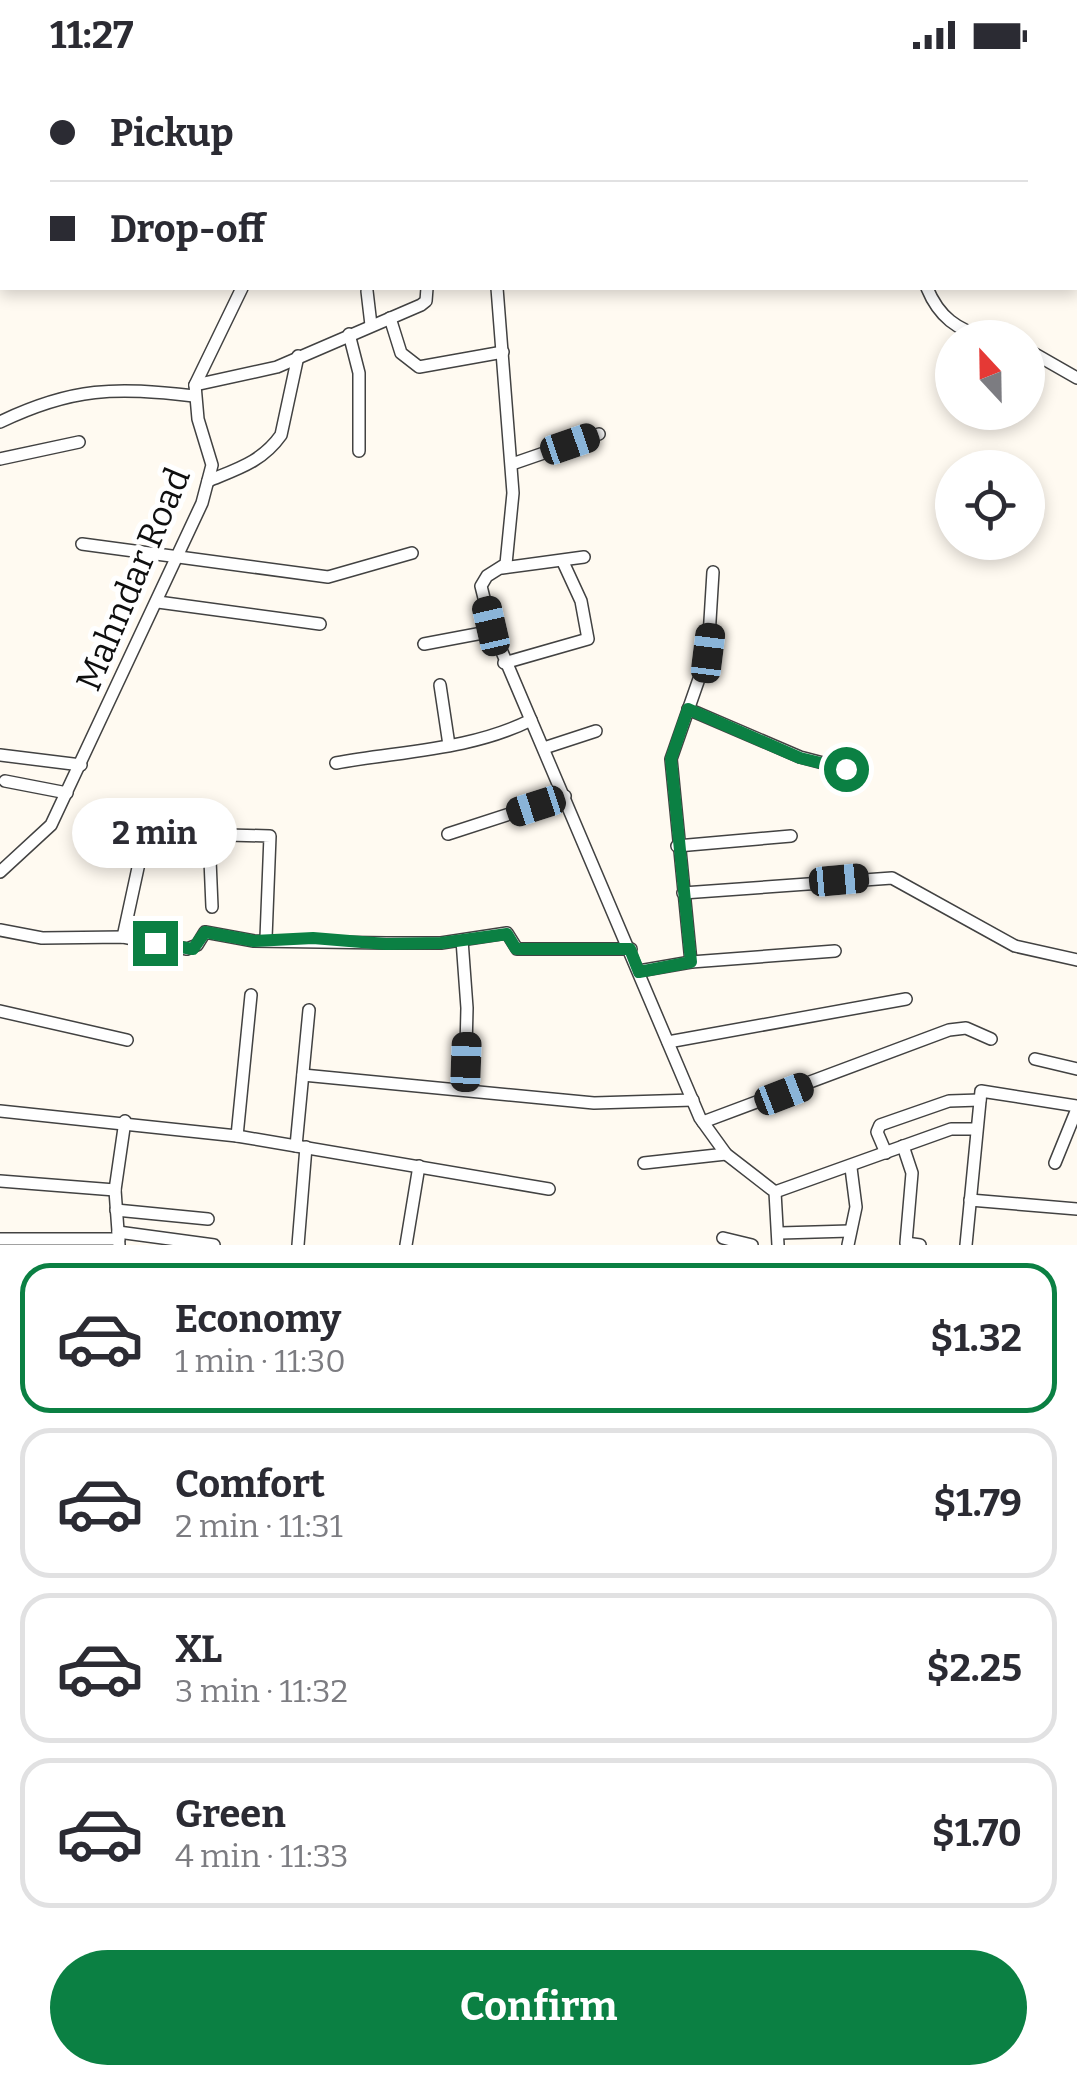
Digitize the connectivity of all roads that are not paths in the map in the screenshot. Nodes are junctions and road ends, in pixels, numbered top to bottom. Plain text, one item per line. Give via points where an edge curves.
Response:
1 (241, 290) edge
2 (427, 290) edge
3 (497, 290) edge
4 (928, 290) edge
5 (367, 291) dead end
6 (390, 318) junction
7 (948, 320) edge
8 (371, 325) junction
9 (349, 334) junction
10 (503, 352) junction
11 (298, 356) junction
12 (1045, 360) edge
13 (1077, 378) edge
14 (194, 390) junction
15 (0, 422) edge
16 (600, 434) dead end
17 (78, 442) dead end
18 (359, 451) dead end
19 (0, 459) edge
20 (512, 464) junction
21 (208, 481) junction
22 (82, 544) dead end
23 (412, 553) dead end
24 (584, 556) dead end
25 (177, 559) junction
26 (563, 562) junction
27 (502, 568) junction
28 (713, 572) dead end
29 (158, 602) junction
30 (320, 624) dead end
31 (492, 631) junction
32 (424, 644) dead end
33 (504, 663) junction
34 (440, 685) dead end
35 (688, 709) junction
36 (531, 720) junction
37 (596, 731) dead end
38 (448, 745) junction
39 (544, 748) junction
40 (0, 755) edge
41 (336, 763) dead end
42 (81, 764) junction
43 (846, 769) dead end
44 (5, 781) dead end
45 (67, 793) junction
46 (566, 796) junction
47 (448, 834) dead end
48 (209, 836) junction
49 (791, 836) dead end
50 (678, 846) junction
51 (0, 872) edge
52 (683, 893) junction
53 (212, 907) dead end
54 (0, 930) edge
55 (124, 937) junction
56 (266, 938) junction
57 (462, 940) junction
58 (630, 949) junction
59 (835, 951) dead end
60 (1077, 960) edge
61 (691, 962) junction
62 (639, 972) junction
63 (252, 996) dead end
64 (906, 999) dead end
65 (0, 1010) edge
66 (309, 1010) dead end
67 (992, 1039) dead end
68 (127, 1040) dead end
69 (668, 1042) junction
70 (1035, 1059) dead end
71 (1077, 1069) edge
72 (303, 1075) junction
73 (464, 1089) junction
74 (692, 1100) junction
75 (980, 1100) junction
76 (1077, 1108) edge
77 (0, 1112) edge
78 (126, 1121) junction
79 (703, 1122) junction
80 (976, 1130) junction
81 (237, 1136) junction
82 (301, 1146) junction
83 (903, 1146) junction
84 (886, 1153) junction
85 (726, 1154) junction
86 (1055, 1163) dead end
87 (644, 1164) dead end
88 (419, 1166) junction
89 (851, 1168) junction
90 (0, 1181) edge
91 (549, 1189) dead end
92 (115, 1190) junction
93 (776, 1192) junction
94 (970, 1200) junction
95 (1077, 1209) edge
96 (116, 1210) junction
97 (208, 1218) dead end
98 (850, 1231) junction
99 (724, 1238) dead end
100 (119, 1239) edge
101 (779, 1239) edge
102 (0, 1240) edge
103 (214, 1245) edge
104 (298, 1245) edge
105 (406, 1245) edge
106 (752, 1245) edge
107 (848, 1245) edge
108 (920, 1245) edge
109 (966, 1245) edge

1 - 14 street
2 - 6 street via 421,305
3 - 10 street
4 - 7 street
5 - 8 street
6 - 8 street
6 - 10 street via 401,353 420,366
8 - 9 street
9 - 11 street
9 - 18 street via 359,373
10 - 20 street
11 - 14 street
11 - 21 street via 281,435 259,460
12 - 13 street
14 - 15 street via 68,394
14 - 21 street, Mahndar Road via 212,465
16 - 20 street
17 - 19 street
20 - 27 street via 509,556
21 - 25 street, Mahndar Road
22 - 25 street
23 - 25 street via 328,577
24 - 26 street
25 - 29 street, Mahndar Road
26 - 27 street
26 - 33 street via 581,601 588,639
27 - 31 street via 481,586
28 - 35 street via 708,653
29 - 30 street
29 - 42 street, Mahndar Road
31 - 32 street
31 - 33 street
33 - 36 street
34 - 38 street
35 - 43 street via 800,758
35 - 50 street via 671,759
36 - 38 street via 498,736
36 - 39 street
37 - 39 street
38 - 41 street
39 - 46 street
40 - 42 street
42 - 45 street, Mahndar Road
44 - 45 street
45 - 51 street, Mahndar Road via 51,825
46 - 47 street
46 - 58 street
48 - 53 street
48 - 55 street via 146,835
48 - 56 street via 270,836
49 - 50 street
50 - 52 street
52 - 60 street via 892,878 1014,946
52 - 61 street
54 - 55 street via 42,938
55 - 56 street via 187,949 205,932
56 - 57 street
57 - 58 street via 507,934 516,949
57 - 73 street
58 - 62 street
59 - 61 street
61 - 62 street
62 - 69 street
63 - 81 street
64 - 69 street
65 - 68 street
66 - 72 street
67 - 79 street via 966,1028 948,1030
69 - 74 street
70 - 71 street
72 - 73 street
72 - 82 street
73 - 74 street via 633,1106
74 - 79 street
75 - 76 street via 981,1091
75 - 80 street
75 - 84 street via 949,1102 880,1126
76 - 86 street
77 - 78 street
78 - 81 street
78 - 92 street
79 - 85 street
80 - 83 street via 951,1129
80 - 94 street
81 - 82 street
82 - 88 street
82 - 104 street
83 - 84 street
83 - 108 street via 912,1173 906,1243
84 - 89 street
85 - 87 street
85 - 93 street
88 - 91 street
88 - 105 street
89 - 93 street
89 - 98 street via 856,1196
90 - 92 street
92 - 96 street
93 - 101 street
94 - 95 street
94 - 109 street
96 - 97 street
96 - 100 street
98 - 101 street
98 - 107 street
99 - 106 street
100 - 102 street
100 - 103 street

